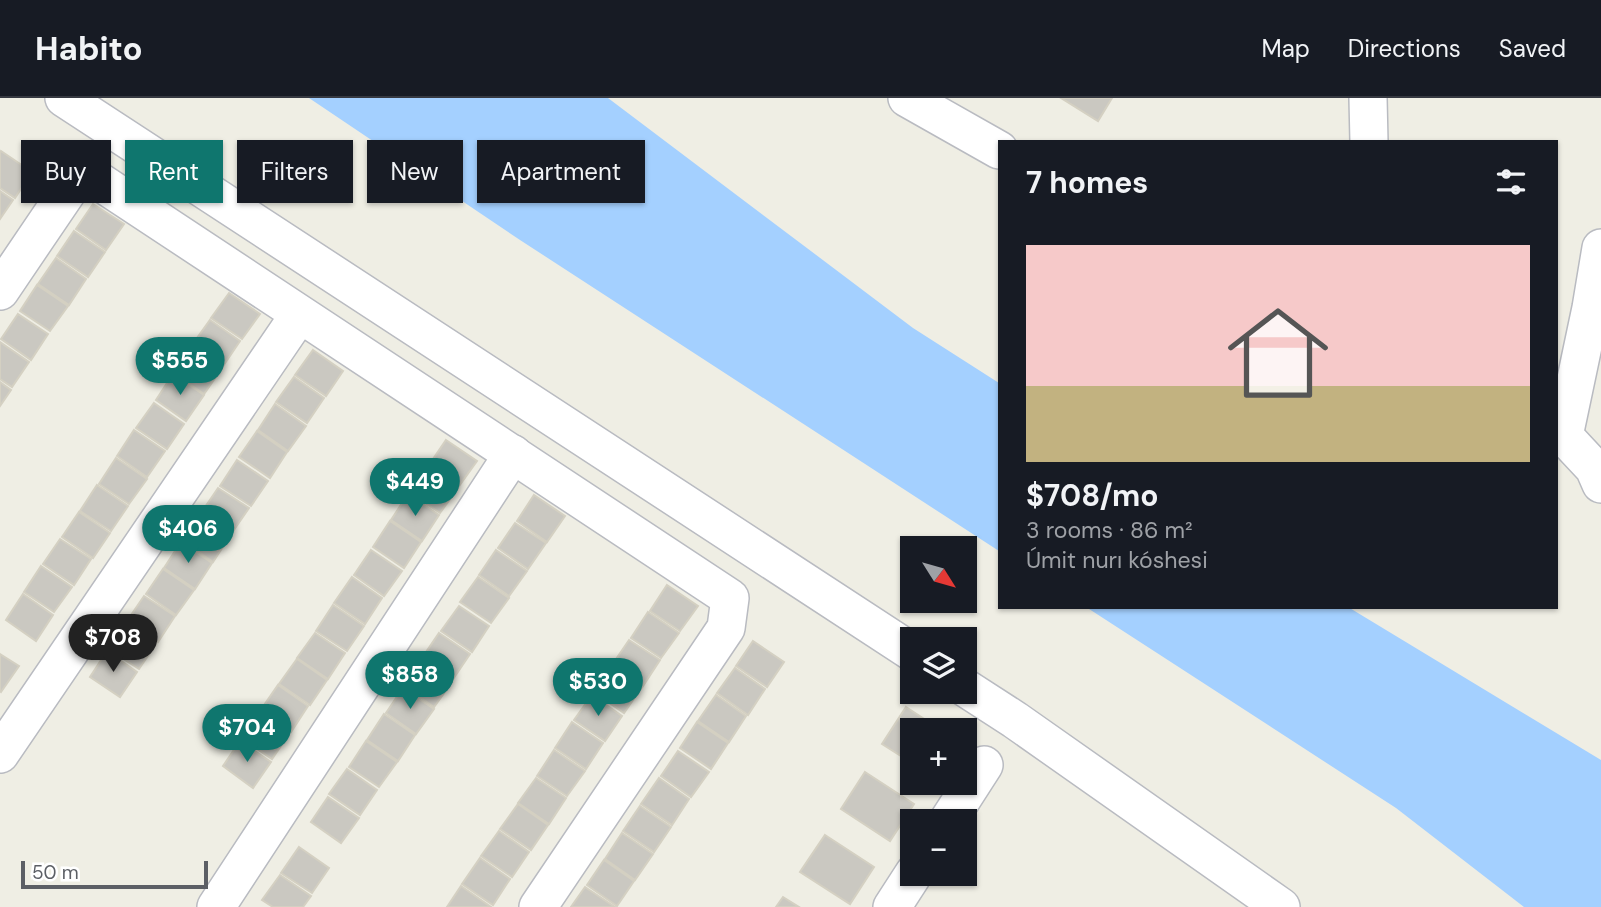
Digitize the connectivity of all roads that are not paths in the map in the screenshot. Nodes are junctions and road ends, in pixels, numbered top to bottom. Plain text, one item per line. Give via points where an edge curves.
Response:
1 (64, 98) edge
2 (907, 98) edge
3 (1368, 98) edge
4 (1369, 140) edge
5 (998, 149) edge
6 (1601, 248) edge
7 (0, 291) edge
8 (299, 315) junction
9 (1560, 434) edge
10 (513, 454) junction
11 (1601, 484) edge
12 (900, 644) edge
13 (977, 696) edge
14 (0, 754) edge
15 (985, 765) dead end
16 (956, 809) edge
17 (906, 886) edge
18 (216, 907) edge
19 (538, 907) edge
20 (892, 907) edge
21 (1281, 907) edge

1 - 12 street
2 - 5 street
3 - 4 street
6 - 9 street
7 - 8 street via 82,170
8 - 10 street
8 - 14 street
9 - 11 street via 1594,468
10 - 18 street
10 - 19 street via 730,598 726,628
13 - 21 street
15 - 16 street
17 - 20 street

